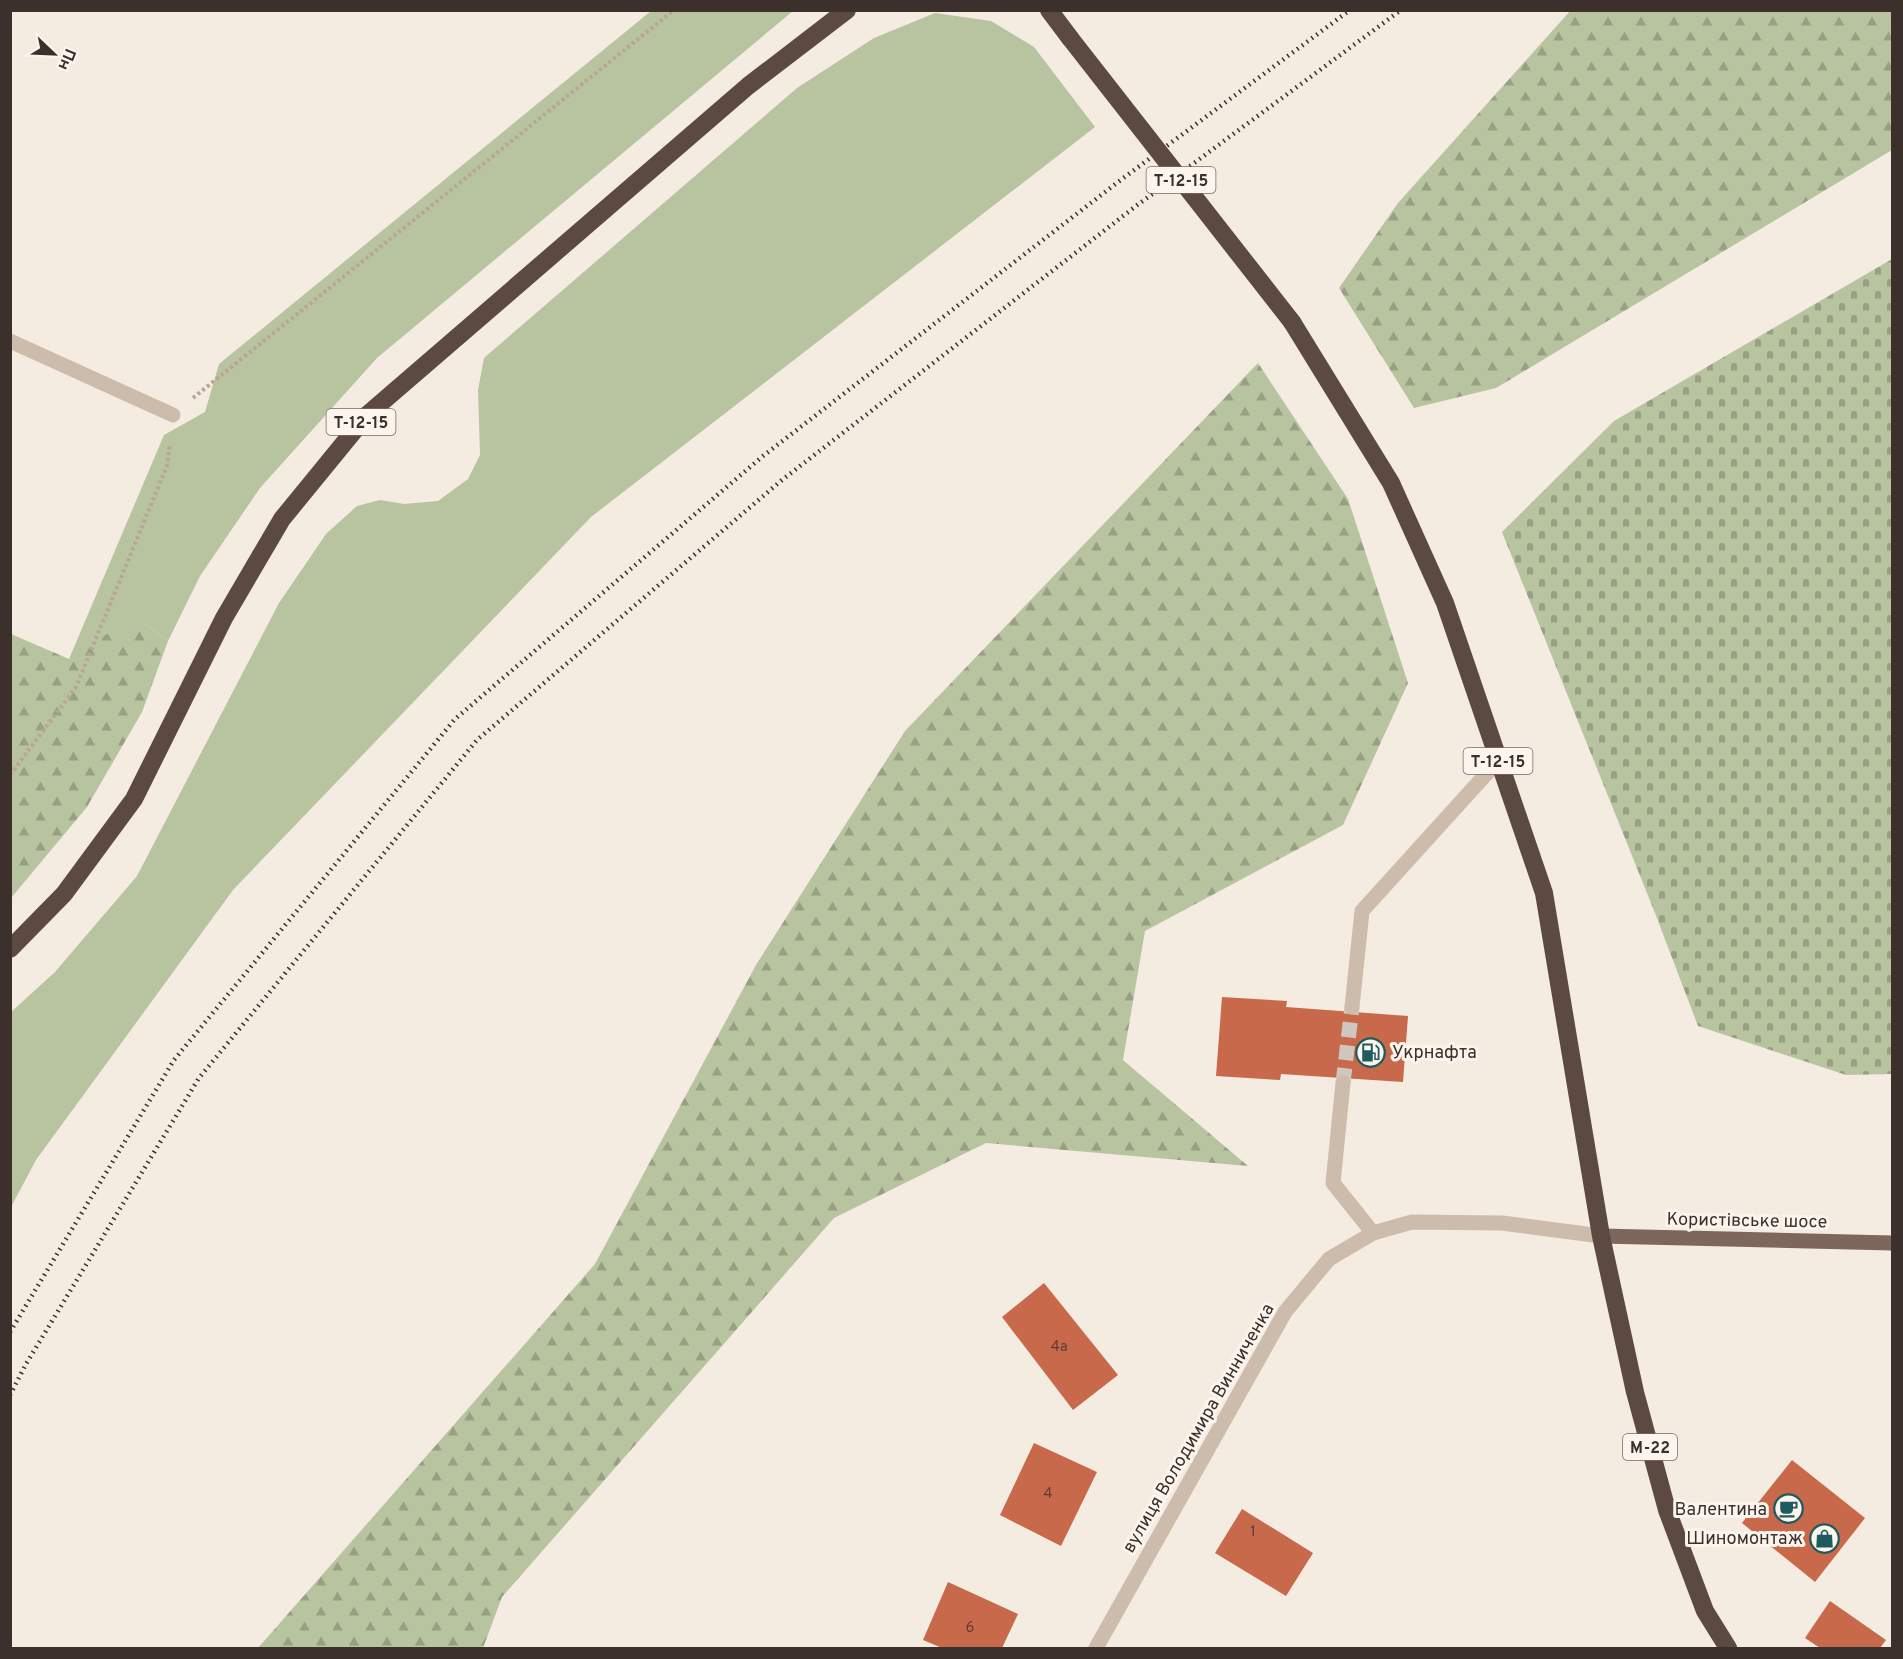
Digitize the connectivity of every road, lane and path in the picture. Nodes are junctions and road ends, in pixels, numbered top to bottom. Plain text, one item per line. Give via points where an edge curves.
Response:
1 (674, 10) edge
2 (847, 10) edge
3 (1049, 10) edge
4 (10, 341) edge
5 (173, 415) junction
6 (1498, 761) junction
7 (10, 776) edge
8 (10, 949) edge
9 (1352, 1007) tunnel mouth
10 (1343, 1083) tunnel mouth
11 (1373, 1233) junction
12 (1601, 1236) junction
13 (1893, 1243) edge
14 (1096, 1648) edge
15 (1728, 1648) edge

1 - 5 path
2 - 8 highway, Т-12-15 via 748,86 367,415 282,519 224,618 134,799 64,894
3 - 6 highway, Т-12-15, bridge via 1292,322 1391,483 1445,603
4 - 5 street
5 - 7 path via 167,466 76,687
6 - 9 street via 1362,911
6 - 12 highway, Т-12-15 via 1544,893
10 - 11 street via 1333,1183
11 - 12 street, вулиця Володимира Винниченка via 1412,1222 1446,1222 1502,1223
11 - 14 street, вулиця Володимира Винниченка via 1329,1259 1285,1311
12 - 13 main road, Користівське шосе
12 - 15 highway, М-22 via 1635,1392 1667,1510 1705,1611

